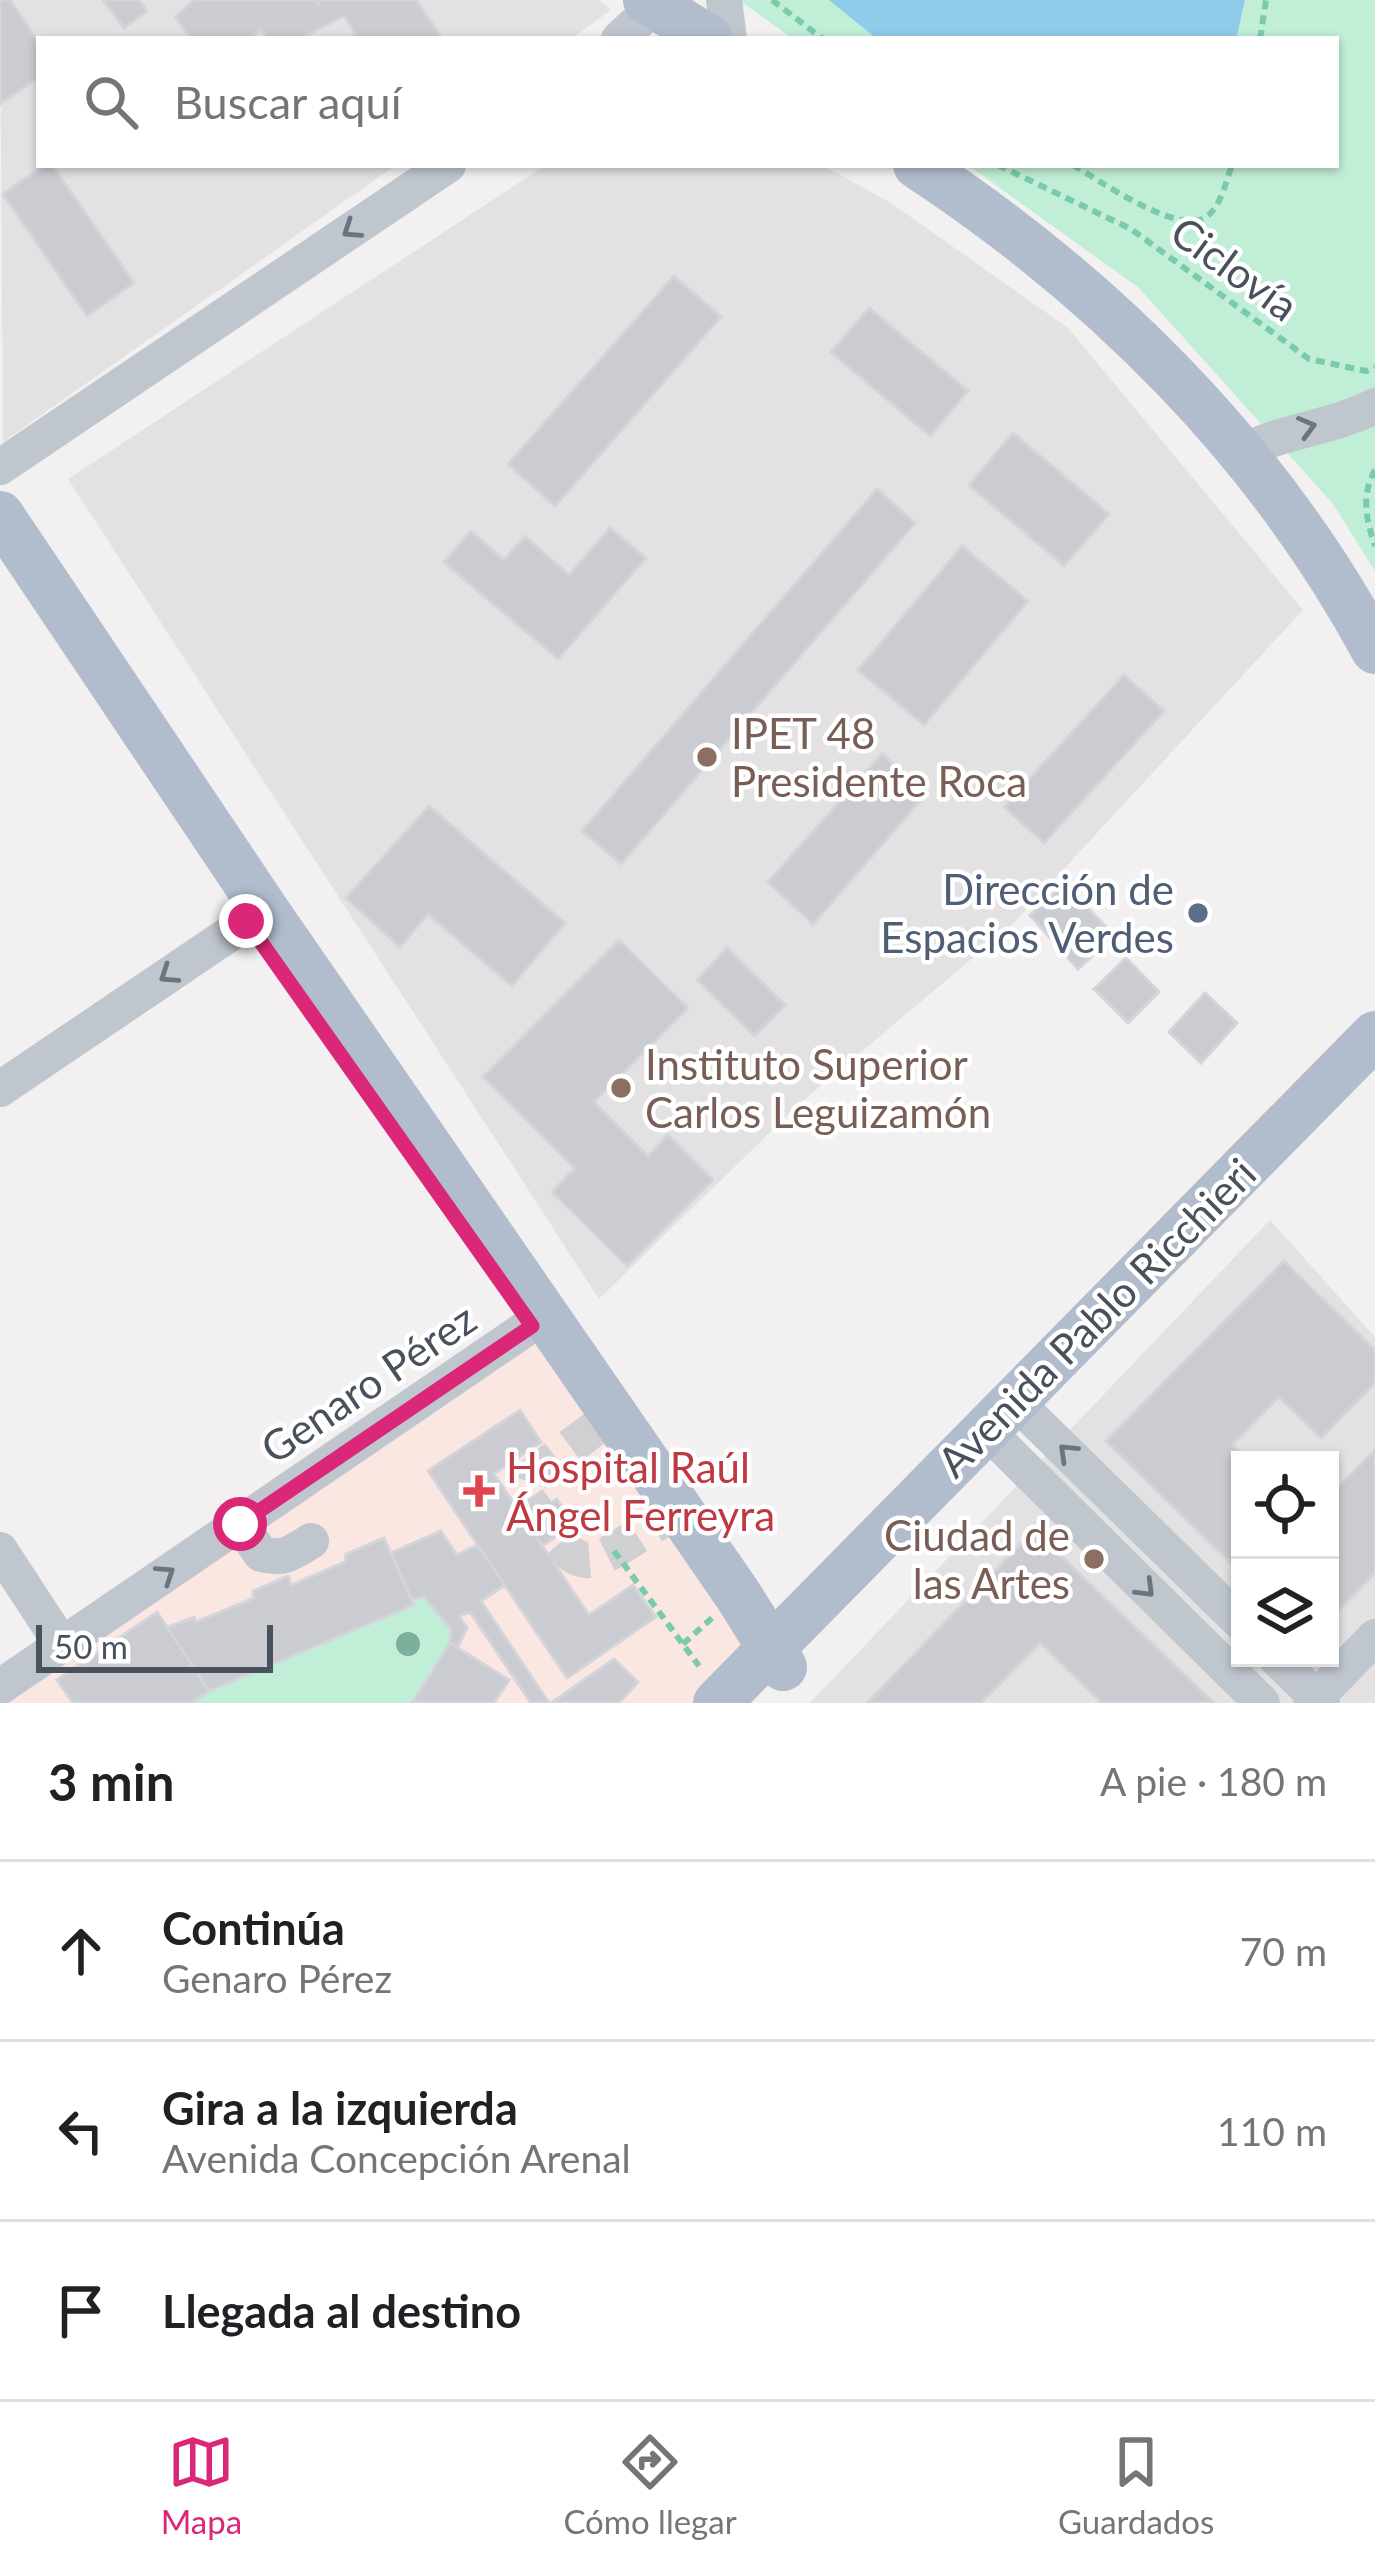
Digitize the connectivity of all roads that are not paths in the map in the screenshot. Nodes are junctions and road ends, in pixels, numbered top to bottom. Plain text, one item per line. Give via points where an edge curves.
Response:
1 (724, 0) edge
2 (651, 3) edge
3 (622, 36) edge
4 (704, 36) edge
5 (729, 36) edge
6 (444, 168) edge
7 (922, 168) edge
8 (1375, 406) edge
9 (1240, 453) junction
10 (0, 466) edge
11 (0, 515) edge
12 (0, 564) edge
13 (1375, 650) edge
14 (256, 915) junction
15 (1375, 1034) edge
16 (1375, 1068) edge
17 (0, 1089) edge
18 (539, 1320) junction
19 (1018, 1433) junction
20 (240, 1524) junction
21 (310, 1541) dead end
22 (0, 1550) edge
23 (1231, 1614) edge
24 (1375, 1637) edge
25 (62, 1645) junction
26 (1284, 1667) edge
27 (753, 1680) edge
28 (0, 1687) edge
29 (1316, 1701) edge
30 (1262, 1703) edge

1 - 5 street
2 - 3 street
2 - 4 main road
6 -> 10 street
7 - 9 main road via 1080,284
9 -> 8 street
9 - 13 main road via 1289,513
11 - 14 main road
12 - 14 main road
14 -> 17 street
14 - 18 main road
15 - 27 main road, Avenida Pablo Ricchieri
16 - 19 main road, Avenida Pablo Ricchieri
18 - 20 street, Genaro Pérez
18 - 27 main road
18 - 27 main road via 723,1609
23 -> 19 street
19 - 27 main road, Avenida Pablo Ricchieri
19 -> 30 street
20 - 21 street via 272,1557
25 -> 20 street, Genaro Pérez
22 - 25 street
24 - 29 street
25 - 28 street, Genaro Pérez
26 - 29 street

